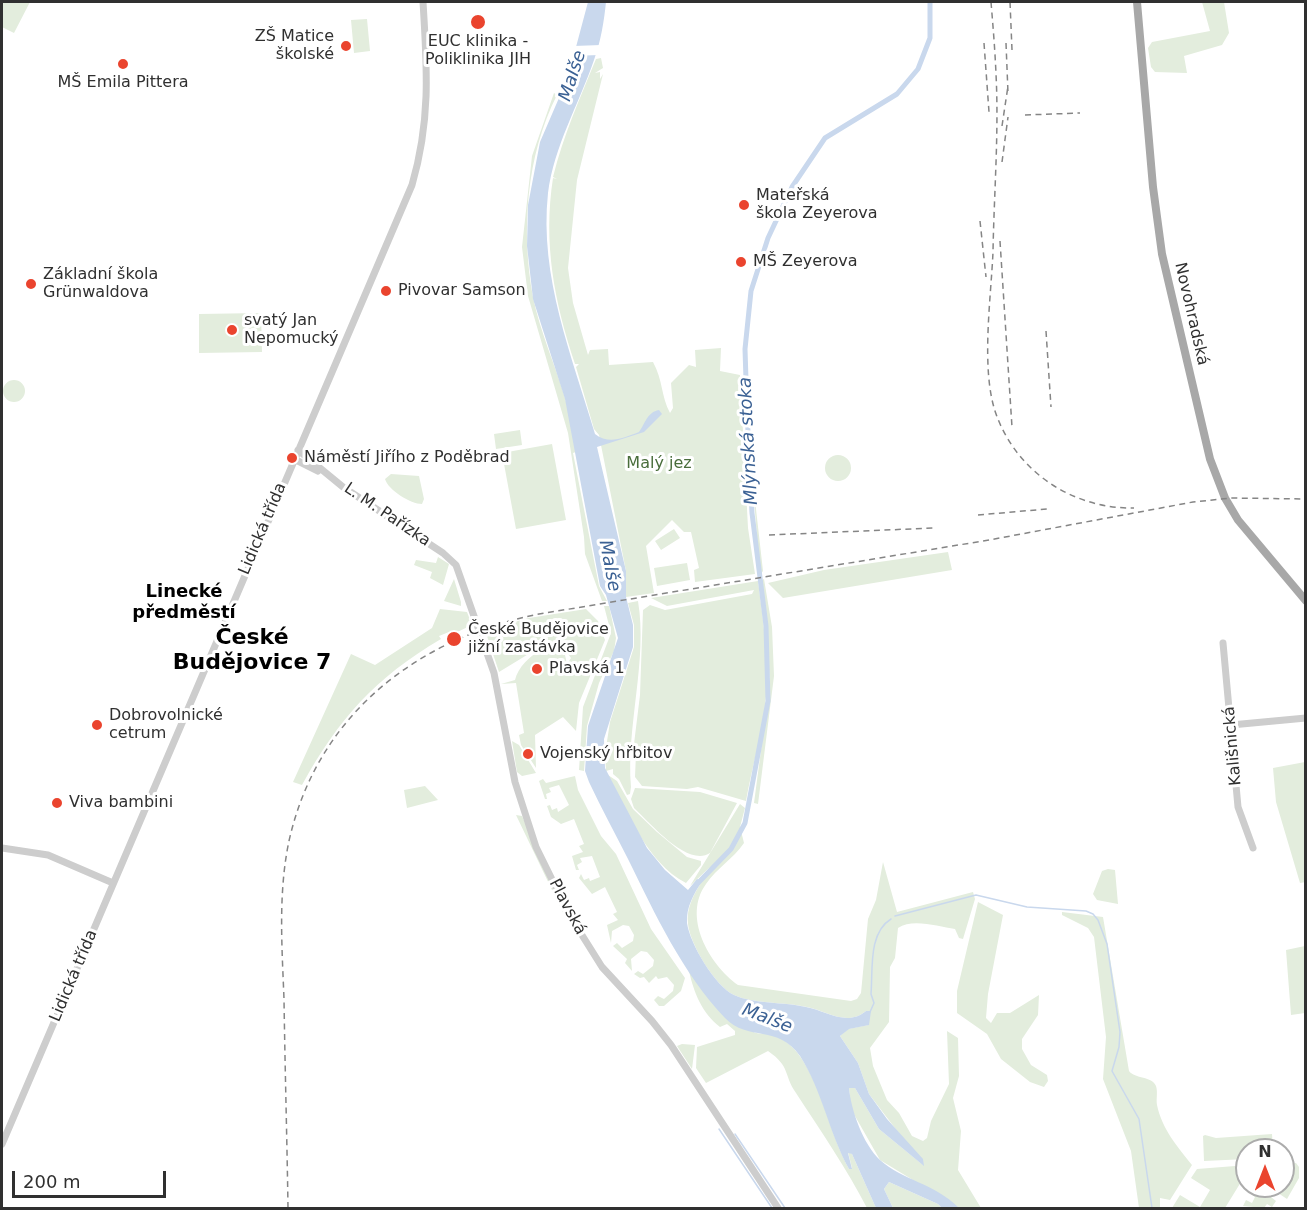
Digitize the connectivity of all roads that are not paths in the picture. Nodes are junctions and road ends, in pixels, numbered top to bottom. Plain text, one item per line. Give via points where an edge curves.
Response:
1 (423, 2) edge
2 (1137, 2) edge
3 (298, 450) junction
4 (294, 459) junction
5 (323, 471) junction
6 (451, 559) joint
7 (1305, 601) edge
8 (1223, 643) dead end
9 (1305, 718) edge
10 (1231, 725) junction
11 (2, 848) edge
12 (1253, 848) dead end
13 (113, 883) junction
14 (2, 1143) edge
15 (778, 1209) edge

1 - 3 street, Lidická třída via 427,106 414,176
2 - 7 main road, Novohradská via 1162,254 1210,459 1238,520
3 - 4 street, Lidická třída
3 - 5 street
4 - 5 street
4 - 13 street, Lidická třída
5 - 6 street, L. M. Pařízka
6 - 15 street, Plavská via 458,568 494,673 523,810 536,847 570,916 602,967 671,1045
8 - 10 street, Kališnická
9 - 10 street
10 - 12 street, Kališnická via 1238,807
11 - 13 street via 48,855
13 - 14 street, Lidická třída

